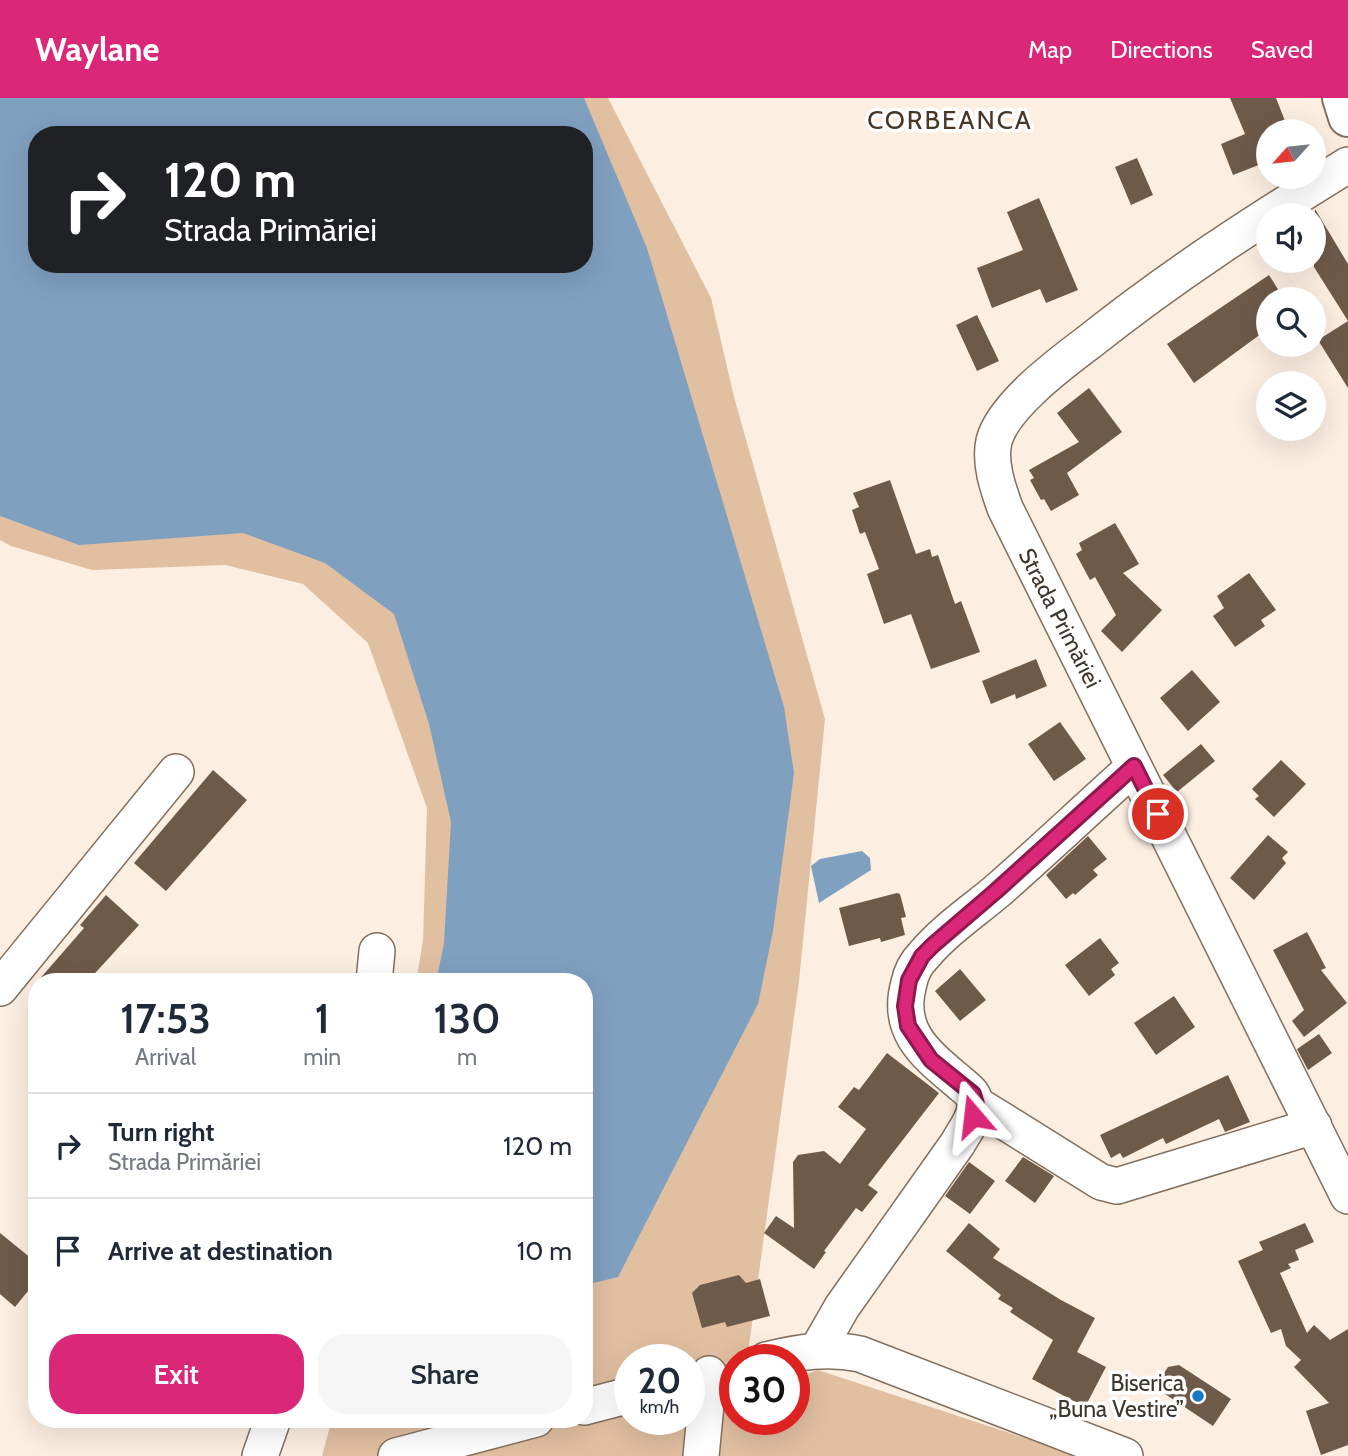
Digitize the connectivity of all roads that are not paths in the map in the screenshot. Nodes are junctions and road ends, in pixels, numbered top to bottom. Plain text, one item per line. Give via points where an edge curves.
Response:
1 (1342, 98) edge
2 (1348, 117) edge
3 (1348, 165) edge
4 (1134, 766) junction
5 (176, 772) dead end
6 (44, 902) dead end
7 (0, 954) edge
8 (0, 988) edge
9 (976, 1104) junction
10 (1314, 1126) junction
11 (1348, 1196) edge
12 (818, 1349) junction
13 (810, 1351) edge
14 (711, 1374) edge
15 (614, 1399) edge
16 (593, 1405) edge
17 (270, 1428) edge
18 (503, 1428) edge
19 (1120, 1455) edge
20 (260, 1456) edge
21 (396, 1456) edge
22 (701, 1456) edge

1 - 2 main road
3 - 4 street, Strada Primăriei via 1153,291 1052,371 1013,409 994,441 993,464 1005,508
4 - 9 street via 933,945 909,980 908,1026 931,1060 973,1094
4 - 10 street, Strada Primăriei
5 - 8 street
6 - 7 street
9 - 10 street via 1101,1182 1118,1186
9 - 12 street via 958,1143 842,1307
10 - 11 street, Strada Primăriei
12 - 13 street
12 - 19 street via 882,1362
14 - 22 street
15 - 16 street
17 - 20 street
18 - 21 street

